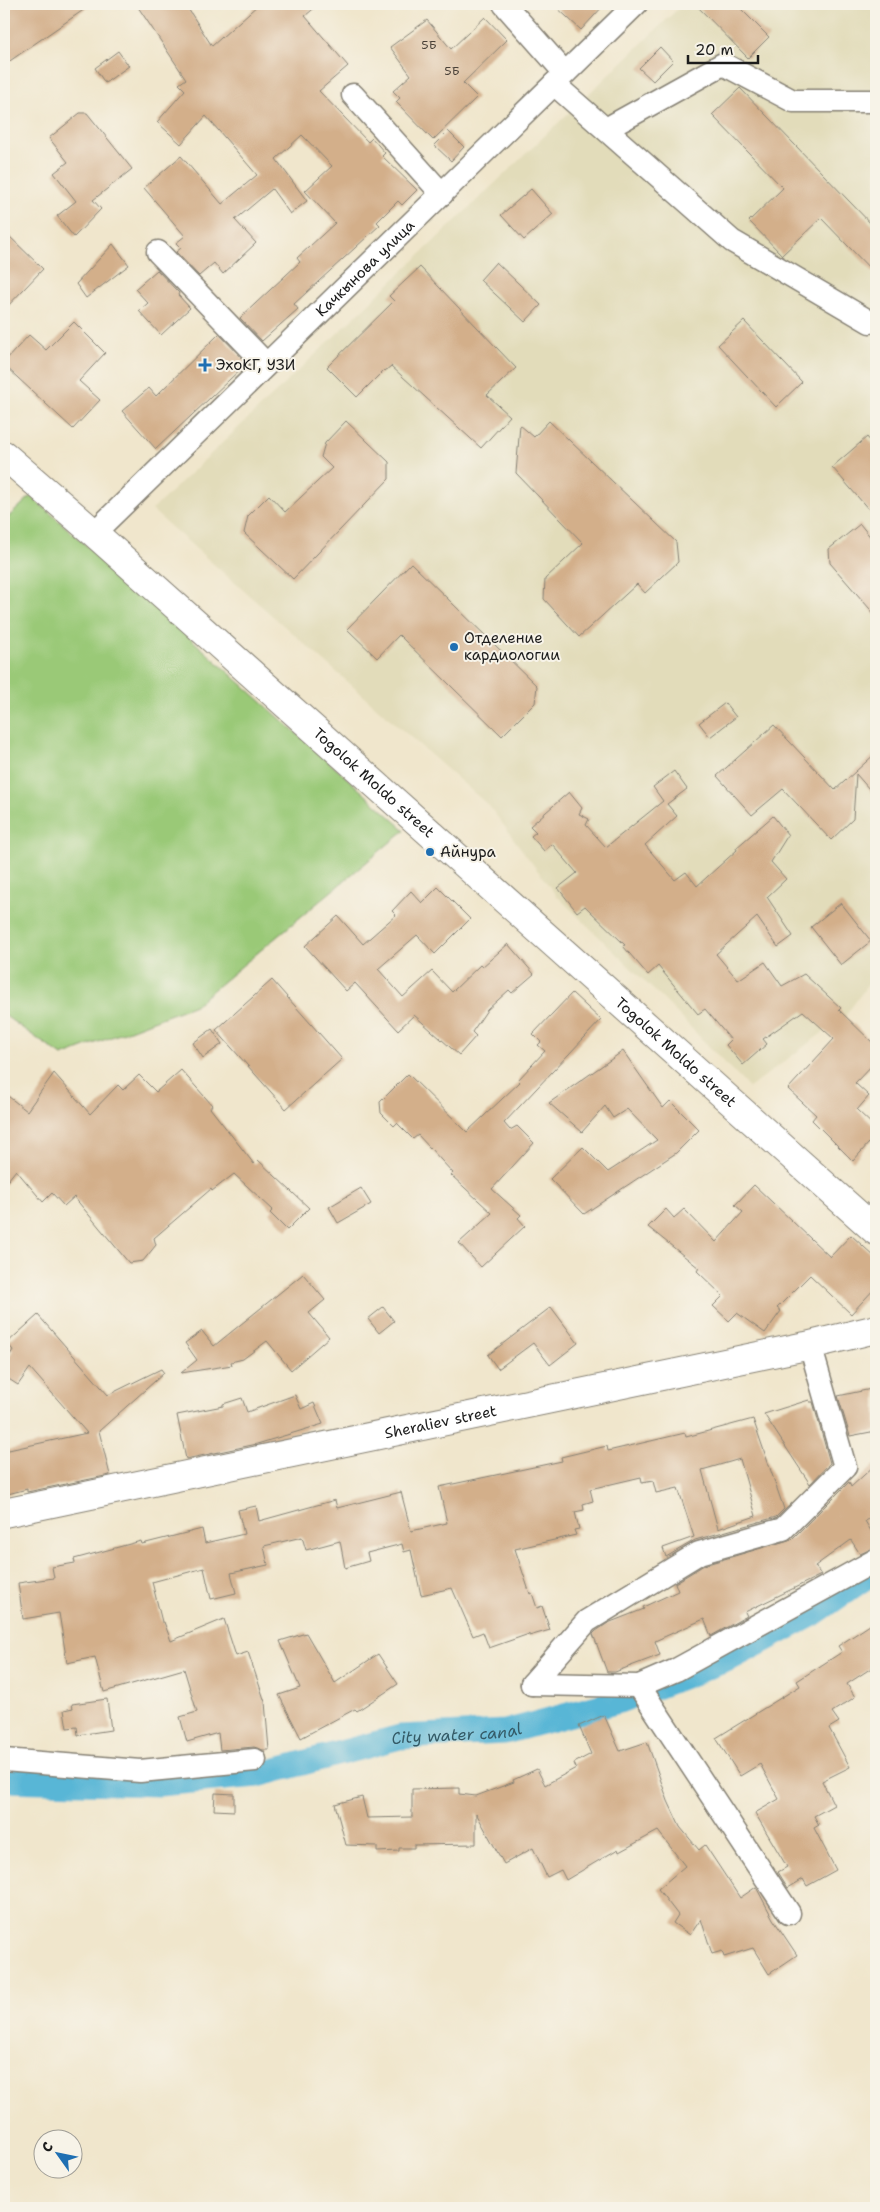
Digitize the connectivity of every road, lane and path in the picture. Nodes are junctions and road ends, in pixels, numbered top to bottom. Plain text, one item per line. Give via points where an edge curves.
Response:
1 (504, 4) edge
2 (636, 4) edge
3 (560, 78) junction
4 (353, 95) dead end
5 (876, 101) edge
6 (606, 129) junction
7 (442, 194) junction
8 (158, 252) dead end
9 (870, 322) dead end
10 (266, 364) junction
11 (4, 454) edge
12 (94, 532) junction
13 (876, 1231) edge
14 (876, 1329) edge
15 (810, 1345) junction
16 (4, 1512) edge
17 (876, 1560) edge
18 (639, 1686) junction
19 (4, 1760) edge
20 (255, 1760) dead end
21 (789, 1913) dead end

1 - 3 street
2 - 3 street, Качкынова улица
3 - 6 street
3 - 7 street, Качкынова улица
4 - 7 street
5 - 6 street via 792,101 723,64
6 - 9 street via 732,241
7 - 10 street, Качкынова улица
8 - 10 street
10 - 12 street, Качкынова улица
11 - 12 street, Togolok Moldo street
12 - 13 street, Togolok Moldo street
14 - 15 street, Sheraliev street
15 - 16 street, Sheraliev street
15 - 18 street via 845,1467 783,1529 699,1554 587,1621 532,1684
17 - 18 street via 676,1670
18 - 21 street
19 - 20 street via 140,1771

